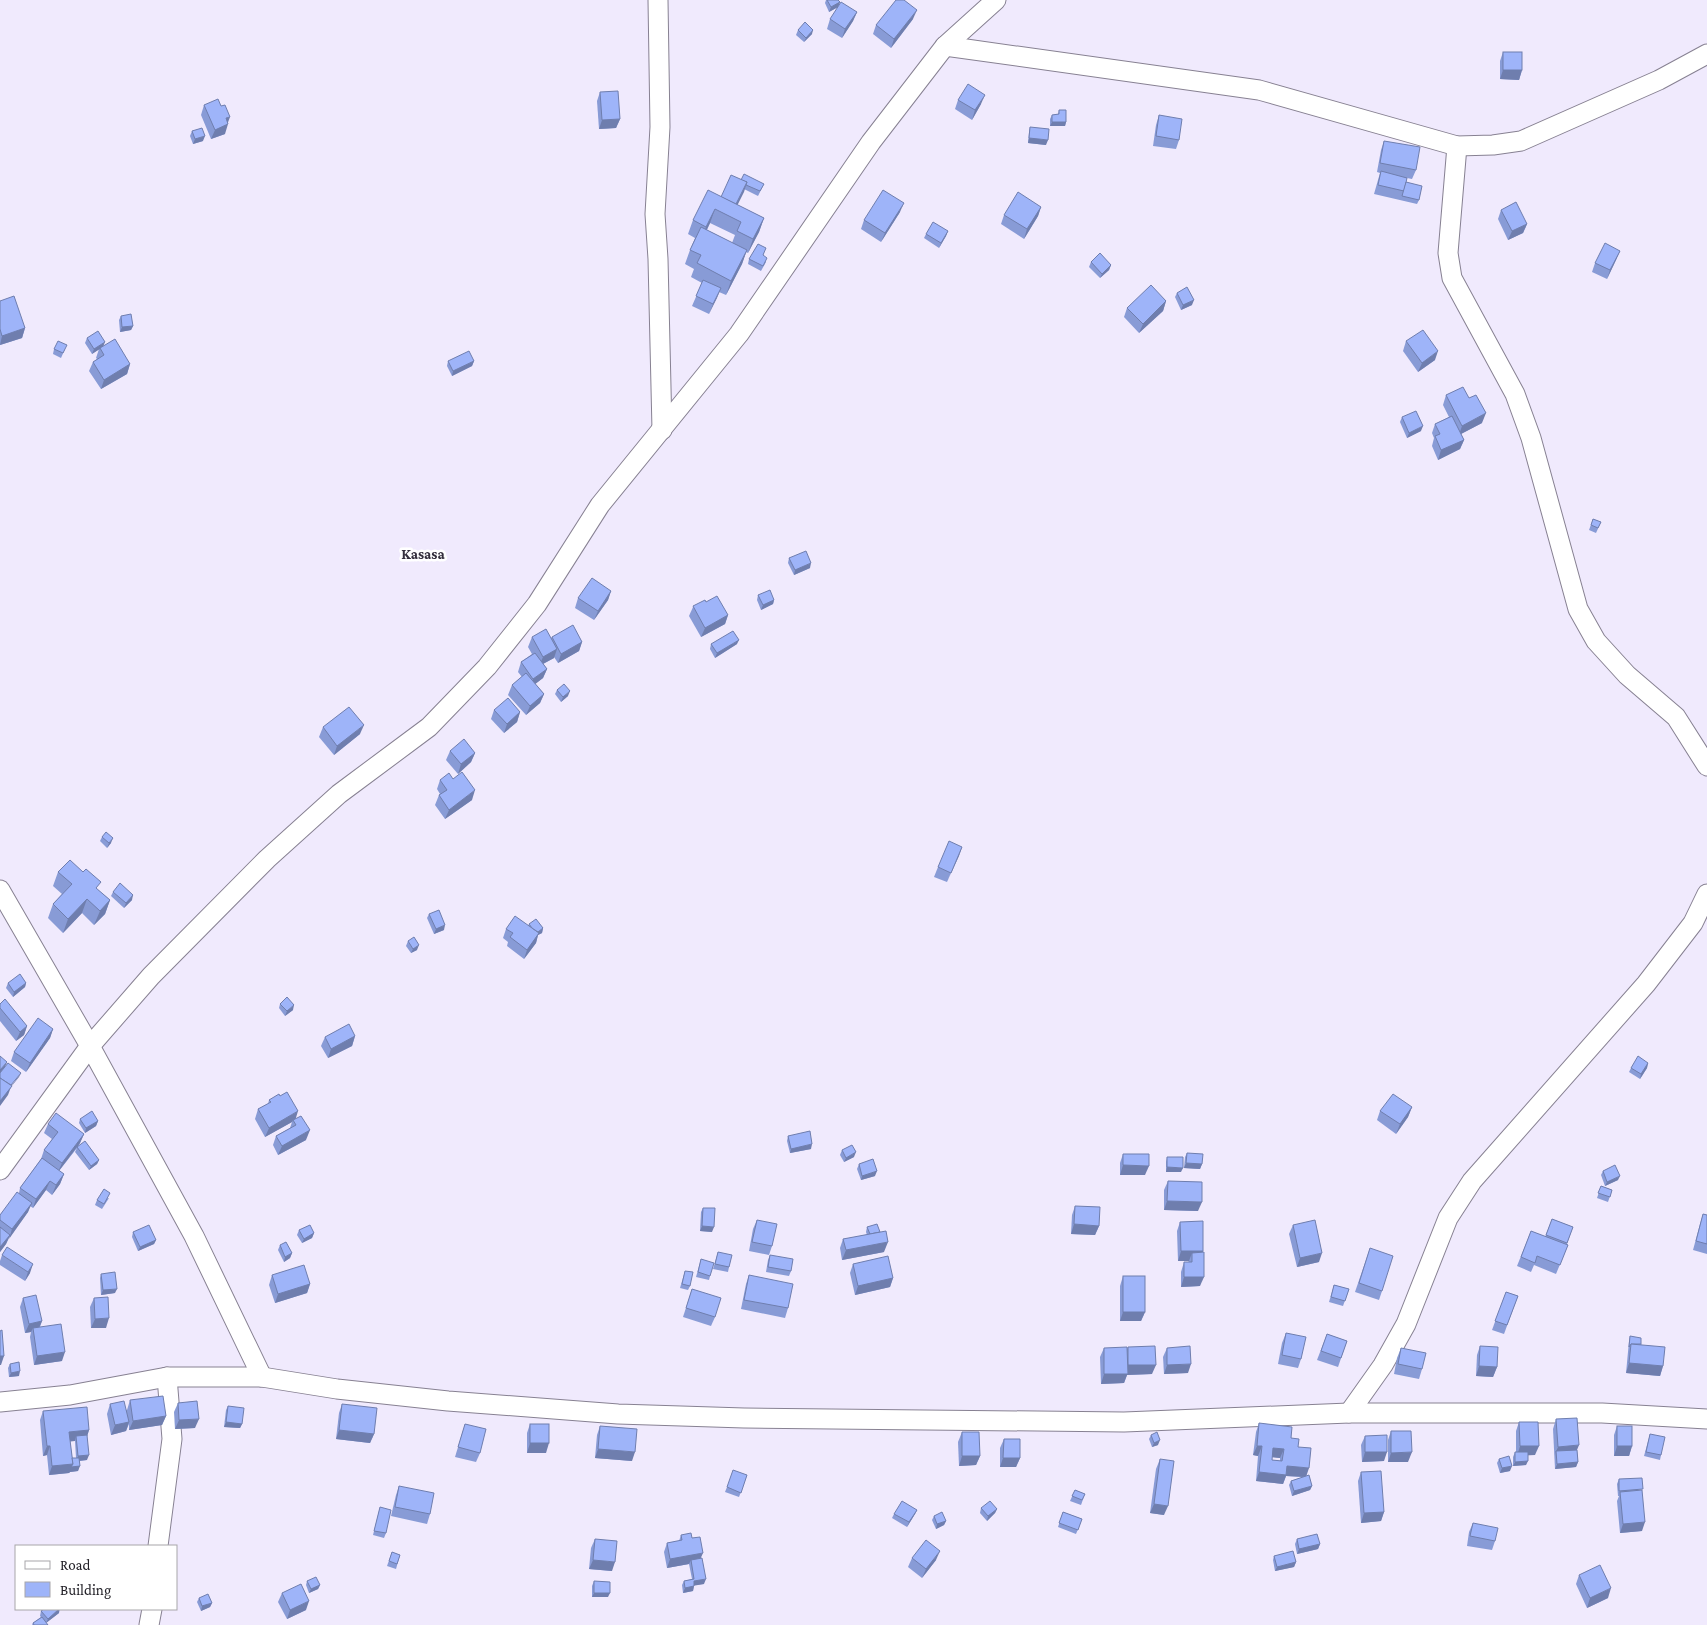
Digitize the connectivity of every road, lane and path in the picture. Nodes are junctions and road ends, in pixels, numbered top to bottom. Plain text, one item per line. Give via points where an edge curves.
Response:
1 (658, 0) edge
2 (996, 0) edge
3 (945, 46) junction
4 (1707, 54) edge
5 (1458, 146) junction
6 (662, 430) junction
7 (1706, 762) edge
8 (0, 890) edge
9 (1707, 894) edge
10 (90, 1046) junction
11 (0, 1170) edge
12 (167, 1377) junction
13 (262, 1377) junction
14 (0, 1402) edge
15 (1349, 1413) junction
16 (1707, 1419) edge
17 (158, 1545) edge
18 (152, 1610) edge
19 (149, 1625) edge

1 - 6 street via 660,127 655,214
2 - 3 street
3 - 5 street via 1259,90
3 - 6 street via 871,142 739,334
4 - 5 street via 1659,80 1521,141
5 - 7 street via 1448,253 1452,278 1514,394 1528,429 1578,609 1596,641 1627,674 1676,717
6 - 10 street via 600,505 537,604 487,667 428,727 339,794 267,859 151,976
8 - 10 street
9 - 15 street via 1693,923 1646,984 1472,1181 1448,1218 1406,1324 1383,1365
10 - 11 street
10 - 13 street via 194,1236
12 - 13 street
12 - 14 street via 70,1395
12 - 17 street via 172,1439
13 - 15 street via 448,1402 744,1418 1124,1422
15 - 16 street via 1602,1413
18 - 19 street

